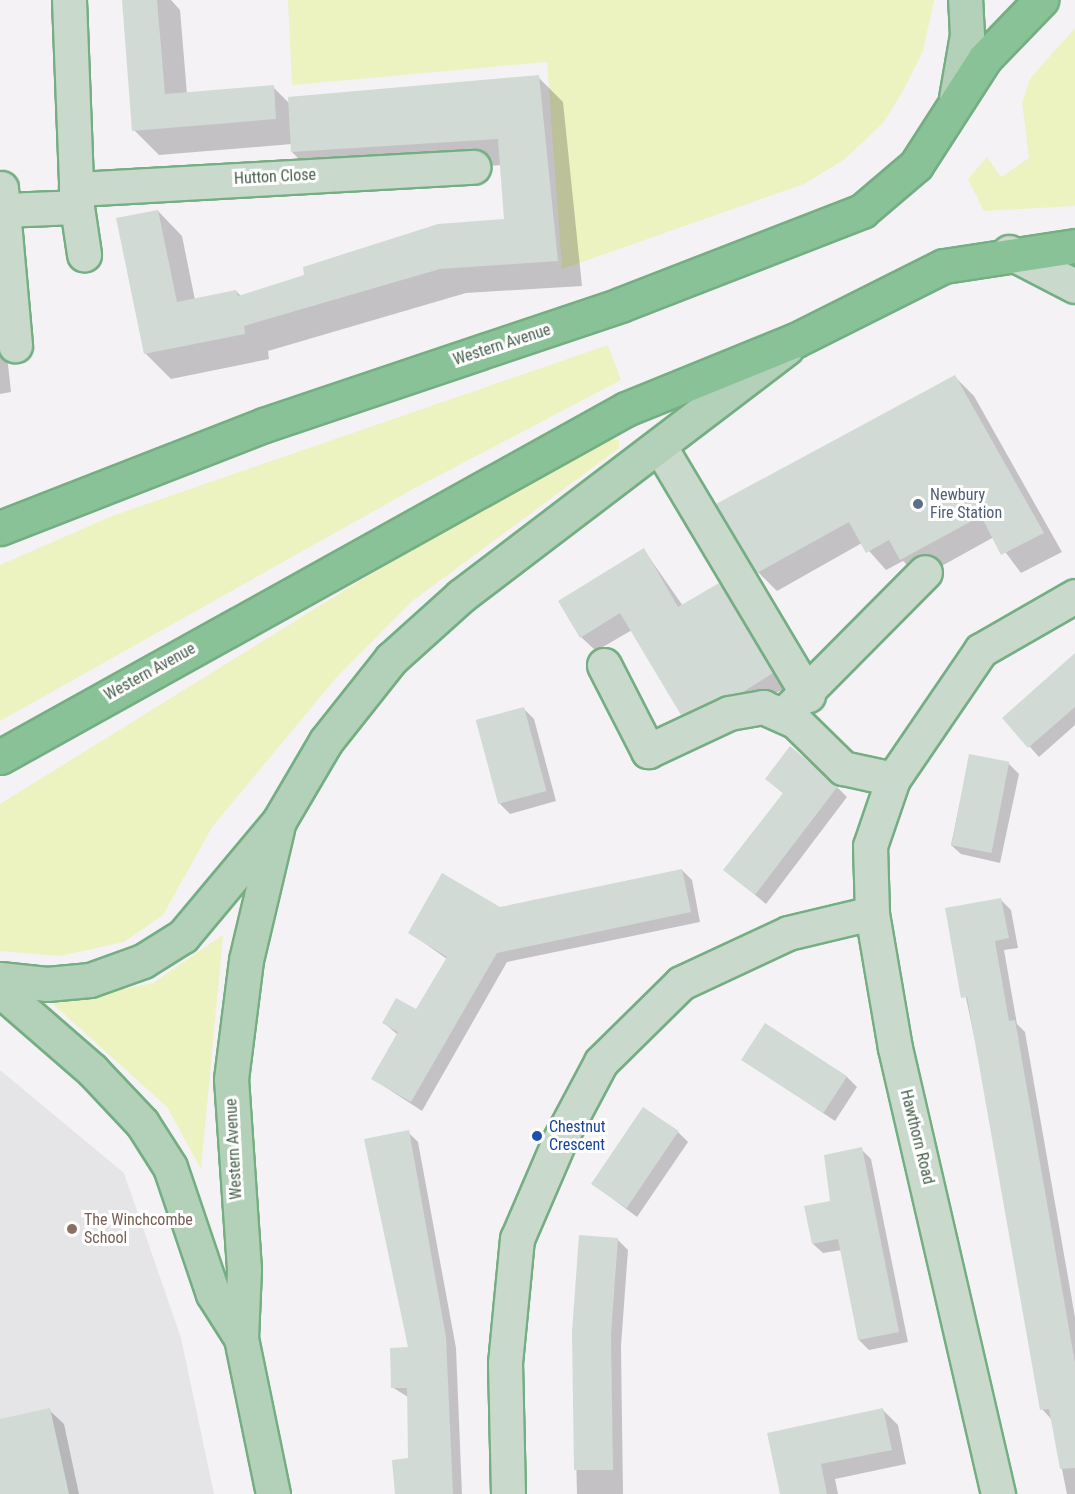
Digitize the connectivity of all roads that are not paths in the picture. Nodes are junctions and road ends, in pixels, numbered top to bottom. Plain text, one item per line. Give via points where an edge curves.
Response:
1 (69, 0) edge
2 (965, 0) edge
3 (1041, 0) edge
4 (956, 98) junction
5 (473, 166) dead end
6 (77, 198) junction
7 (2, 199) edge
8 (1075, 246) edge
9 (1009, 252) junction
10 (84, 254) dead end
11 (1075, 286) edge
12 (796, 340) junction
13 (15, 345) dead end
14 (660, 447) junction
15 (0, 528) edge
16 (925, 572) dead end
17 (1075, 596) edge
18 (604, 666) dead end
19 (795, 704) junction
20 (0, 757) edge
21 (893, 779) junction
22 (279, 821) junction
23 (872, 913) junction
24 (0, 979) edge
25 (0, 990) edge
26 (240, 1338) junction
27 (273, 1494) edge
28 (508, 1494) edge
29 (998, 1494) edge

1 - 6 street
2 - 4 main road via 967,34
3 - 4 highway, Western Avenue via 1002,37
4 - 15 highway, Western Avenue via 916,165 885,196 836,225 632,301 264,424
5 - 6 street, Hutton Close
6 - 7 street, Hutton Close
6 - 10 street
7 - 13 street
8 - 9 highway, Western Avenue
9 - 11 street
9 - 12 highway, Western Avenue via 944,266
12 - 14 main road
12 - 20 highway, Western Avenue via 626,409
14 - 19 street via 753,606
14 - 22 main road via 470,589 391,659 326,741
16 - 19 street
17 - 21 street, Hawthorn Road via 981,650
18 - 19 street via 648,751 745,708
19 - 21 street via 843,768
21 - 23 street, Hawthorn Road via 870,846
22 - 24 main road via 200,920 166,949 90,980 47,984
22 - 26 main road, Western Avenue via 246,960 231,1079 244,1269
23 - 28 street via 788,933 681,983 601,1062 560,1139 517,1239 505,1363
23 - 29 street, Hawthorn Road via 895,1048
25 - 26 main road, Western Avenue via 92,1070 142,1123 171,1167 213,1294
26 - 27 main road, Western Avenue

